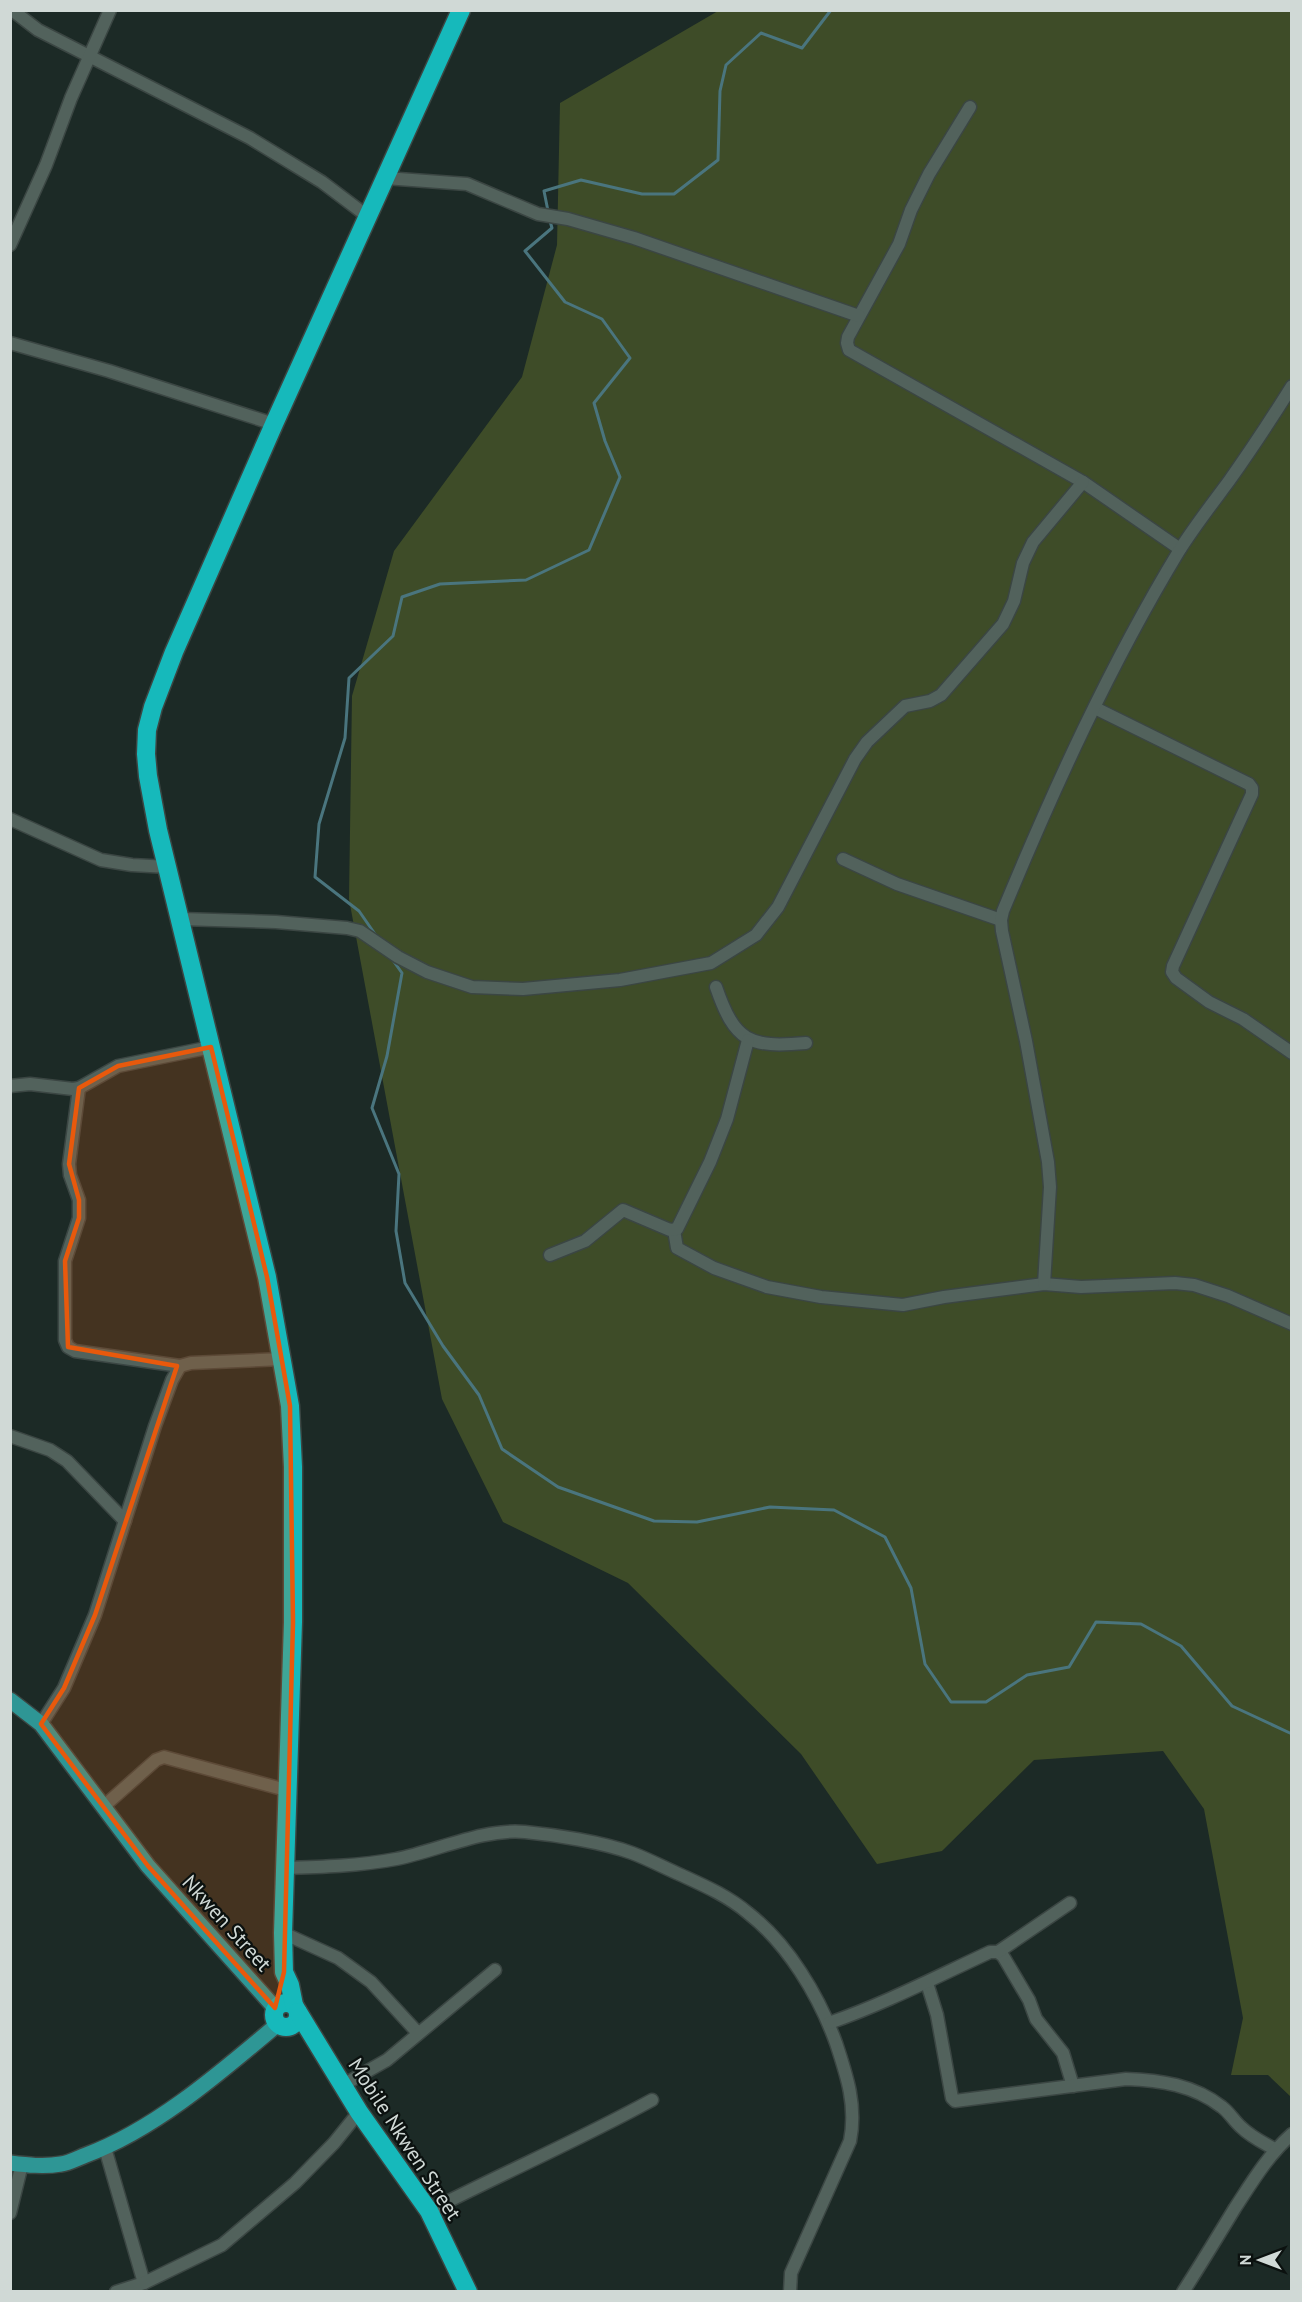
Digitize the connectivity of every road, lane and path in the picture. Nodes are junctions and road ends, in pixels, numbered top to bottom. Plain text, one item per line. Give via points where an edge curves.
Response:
1 (12, 10) edge
2 (110, 10) edge
3 (461, 10) edge
4 (90, 57) junction
5 (970, 106) dead end
6 (385, 178) junction
7 (367, 216) junction
8 (10, 245) edge
9 (860, 316) junction
10 (10, 343) edge
11 (1292, 386) edge
12 (274, 424) junction
13 (1083, 482) junction
14 (1180, 549) junction
15 (1095, 708) junction
16 (10, 819) edge
17 (843, 859) dead end
18 (168, 867) junction
19 (181, 919) junction
20 (1000, 920) junction
21 (716, 987) dead end
22 (748, 1040) junction
23 (806, 1043) dead end
24 (211, 1047) junction
25 (1292, 1053) edge
26 (10, 1086) edge
27 (80, 1088) junction
28 (674, 1230) junction
29 (550, 1255) dead end
30 (1044, 1284) junction
31 (1292, 1324) edge
32 (283, 1359) junction
33 (180, 1366) junction
34 (10, 1436) edge
35 (125, 1521) junction
36 (10, 1700) edge
37 (41, 1724) junction
38 (286, 1790) junction
39 (103, 1807) junction
40 (283, 1868) junction
41 (1070, 1903) dead end
42 (283, 1933) junction
43 (998, 1952) junction
44 (495, 1970) dead end
45 (927, 1983) junction
46 (285, 2013) junction
47 (829, 2023) junction
48 (418, 2033) junction
49 (343, 2085) junction
50 (1073, 2086) junction
51 (652, 2100) dead end
52 (359, 2112) junction
53 (1292, 2134) edge
54 (105, 2148) junction
55 (1276, 2150) junction
56 (16, 2172) edge
57 (429, 2211) junction
58 (10, 2214) edge
59 (144, 2283) junction
60 (116, 2292) edge
61 (468, 2292) edge
62 (790, 2292) edge
63 (1183, 2292) edge

1 - 4 street via 38,30
2 - 4 street
3 - 6 highway
4 - 7 street via 250,138 322,182
4 - 8 street
5 - 9 street via 929,174 899,244
6 - 7 highway
6 - 9 street via 467,184 538,214 634,238
7 - 12 highway
9 - 13 street via 847,343 849,350
10 - 12 street
11 - 14 street
12 - 18 highway via 174,652 147,730 148,776
13 - 14 street
13 - 19 street via 1033,542 1003,624 941,696 905,706 867,742 778,907 756,935 711,963 620,980 524,989 472,987 427,972 360,931 276,922
14 - 15 street via 1109,675
15 - 20 street
15 - 25 street via 1252,788 1172,972 1209,1002 1243,1019
16 - 18 street via 101,860
17 - 20 street via 897,884
18 - 19 highway
19 - 24 highway
20 - 30 street via 1048,1162
21 - 22 street via 726,1016
22 - 23 street via 779,1045
22 - 28 street via 727,1119 710,1162
24 - 27 street via 118,1066
24 - 32 highway
26 - 27 street
27 - 33 street via 69,1164 79,1200 79,1218 65,1261 65,1340 75,1351
28 - 29 street via 623,1210 585,1241
28 - 30 street via 677,1248 714,1268 766,1287 821,1297 903,1305
30 - 31 street via 1194,1285
32 - 33 street
32 - 38 highway via 290,1406 294,1500
33 - 35 street via 159,1416
34 - 35 street via 50,1450 67,1461
35 - 37 street via 95,1615 64,1688
36 - 37 main road, Nkwen Street
37 - 39 main road, Nkwen Street
38 - 39 street via 164,1757
38 - 40 highway
39 - 46 main road, Nkwen Street via 148,1866
40 - 42 highway
40 - 47 street via 396,1859 508,1832 631,1852 724,1895 749,1913 800,1972
41 - 43 street
42 - 46 highway via 284,1972 280,1983
42 - 48 street via 338,1958 371,1983
43 - 45 street via 990,1952
43 - 50 street via 1024,1991 1036,2019 1064,2053
44 - 48 street
45 - 47 street
45 - 50 street via 955,2101
46 - 49 highway, Mobile Nkwen Street via 326,2057
46 - 54 main road via 237,2059 163,2114
47 - 62 street via 848,2078 854,2124 791,2273
48 - 49 street via 387,2060
49 - 52 highway, Mobile Nkwen Street
50 - 55 street via 1126,2079 1188,2087 1224,2108 1248,2133
51 - 57 street
52 - 57 highway, Mobile Nkwen Street
52 - 59 street via 295,2183 222,2245
53 - 55 street
54 - 56 main road via 62,2164
54 - 59 street
55 - 63 street via 1216,2235
56 - 58 street
57 - 61 highway, Mobile Nkwen Street
59 - 60 street

